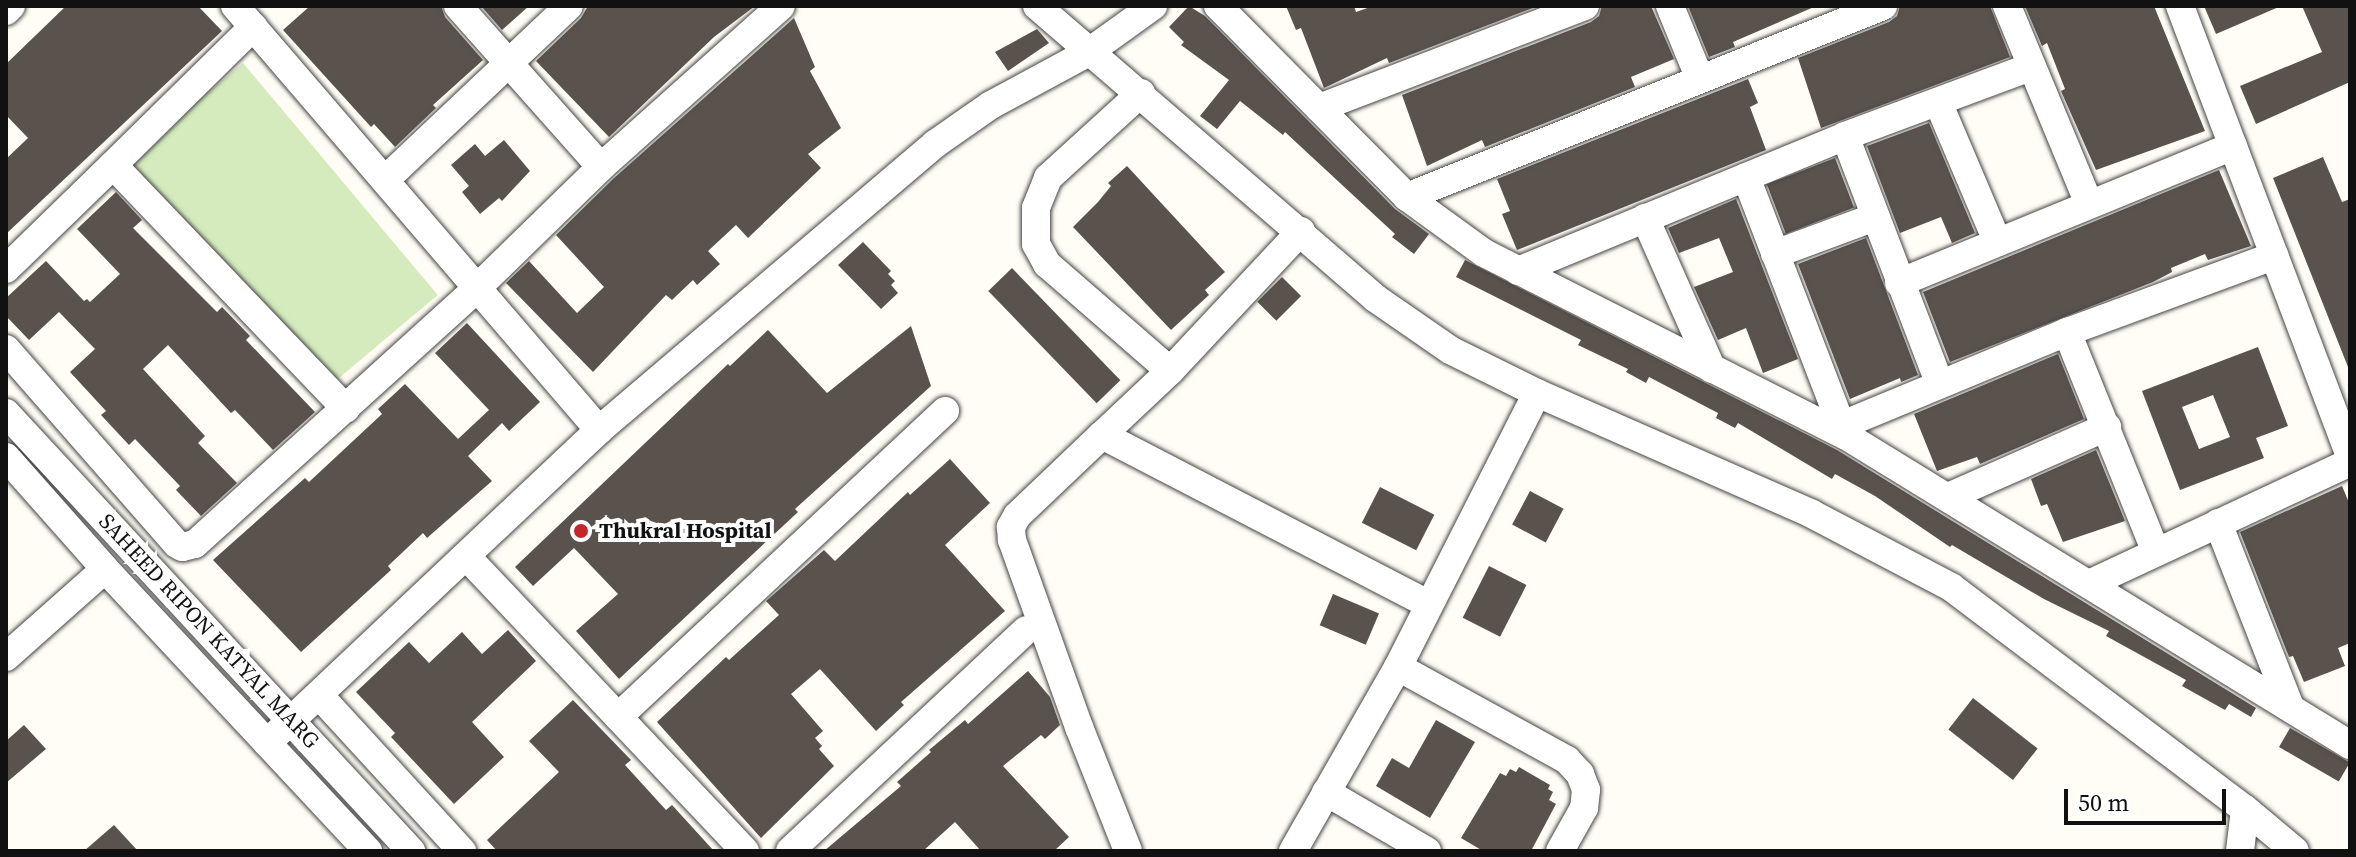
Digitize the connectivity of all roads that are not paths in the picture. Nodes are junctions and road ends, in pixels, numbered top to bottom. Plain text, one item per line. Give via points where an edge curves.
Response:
1 (11, 6) edge
2 (458, 6) edge
3 (569, 6) edge
4 (781, 6) edge
5 (1037, 6) edge
6 (1153, 6) edge
7 (1218, 6) edge
8 (1585, 6) edge
9 (1670, 6) edge
10 (1883, 6) edge
11 (2007, 6) edge
12 (2180, 6) edge
13 (6, 11) edge
14 (244, 16) edge
15 (1089, 52) junction
16 (508, 63) junction
17 (2031, 67) junction
18 (1700, 79) junction
19 (1141, 93) junction
20 (1938, 102) junction
21 (1319, 108) junction
22 (1845, 136) junction
23 (2233, 146) junction
24 (113, 165) junction
25 (601, 167) junction
26 (1746, 177) junction
27 (385, 180) junction
28 (1407, 197) junction
29 (2089, 204) junction
30 (1875, 217) junction
31 (1645, 218) junction
32 (1301, 231) junction
33 (1997, 241) junction
34 (1775, 254) junction
35 (2274, 256) junction
36 (6, 269) edge
37 (1518, 271) junction
38 (1899, 283) junction
39 (477, 288) junction
40 (2067, 332) junction
41 (6, 349) edge
42 (1712, 369) junction
43 (1170, 371) junction
44 (1939, 382) junction
45 (1537, 393) junction
46 (346, 409) junction
47 (945, 411) dead end
48 (6, 413) edge
49 (2107, 427) junction
50 (599, 430) junction
51 (1842, 430) junction
52 (1102, 435) junction
53 (6, 457) edge
54 (2350, 459) edge
55 (1948, 497) junction
56 (2218, 523) junction
57 (2156, 552) junction
58 (466, 556) junction
59 (105, 569) junction
60 (2091, 583) junction
61 (1428, 604) junction
62 (1026, 630) dead end
63 (6, 657) edge
64 (1398, 667) junction
65 (319, 695) junction
66 (2289, 704) junction
67 (618, 717) junction
68 (293, 720) junction
69 (267, 743) junction
70 (2350, 745) edge
71 (1326, 792) junction
72 (2245, 809) junction
73 (368, 851) edge
74 (411, 851) edge
75 (462, 851) edge
76 (745, 851) edge
77 (790, 851) edge
78 (1128, 851) edge
79 (1293, 851) edge
80 (1427, 851) edge
81 (1560, 851) edge
82 (2240, 851) edge
83 (2295, 851) edge

1 - 13 street
2 - 16 street
3 - 16 street
4 - 25 street
5 - 15 street
6 - 15 street
7 - 21 street
8 - 21 street
9 - 18 street
10 - 18 street
11 - 17 street
12 - 23 street
14 - 24 street
14 - 27 street
15 - 19 street
15 - 50 street via 991,105 935,144
16 - 25 street
16 - 27 street
17 - 20 street
17 - 29 street
18 - 28 street
19 - 32 street
19 - 43 street via 1042,187 1036,244 1047,264
20 - 22 street
20 - 33 street
21 - 28 street
22 - 26 street
22 - 30 street
23 - 29 street
23 - 35 street
24 - 36 street
24 - 46 street
25 - 39 street
26 - 31 street
26 - 34 street
27 - 39 street
28 - 37 street
29 - 33 street
30 - 34 street
30 - 38 street
31 - 37 street
31 - 42 street
32 - 43 street
32 - 45 street via 1375,298 1450,350
33 - 38 street
34 - 51 street
35 - 40 street
35 - 54 street
37 - 42 street
38 - 44 street
39 - 46 street
39 - 50 street
40 - 44 street
40 - 49 street
41 - 46 street via 182,547 195,544
42 - 51 street
43 - 52 street
44 - 51 street
45 - 61 street
45 - 72 street via 1812,514 1951,587
47 - 67 street
48 - 68 street, SAHEED RIPON KATYAL MARG
49 - 55 street
49 - 57 street
50 - 58 street
51 - 55 street
52 - 61 street
52 - 78 street via 1011,527
53 - 59 street, SAHEED RIPON KATYAL MARG
54 - 56 street
55 - 60 street
56 - 57 street
56 - 66 street
57 - 60 street
58 - 65 street
58 - 67 street
59 - 63 street
59 - 69 street, SAHEED RIPON KATYAL MARG
60 - 66 street
61 - 64 street
62 - 77 street
64 - 71 street
64 - 81 street via 1567,760 1580,774 1586,790 1584,808
65 - 68 street
65 - 75 street
66 - 70 street
67 - 76 street
68 - 69 street
68 - 74 street, SAHEED RIPON KATYAL MARG
69 - 73 street, SAHEED RIPON KATYAL MARG
71 - 79 street
71 - 80 street
72 - 82 street
72 - 83 street

